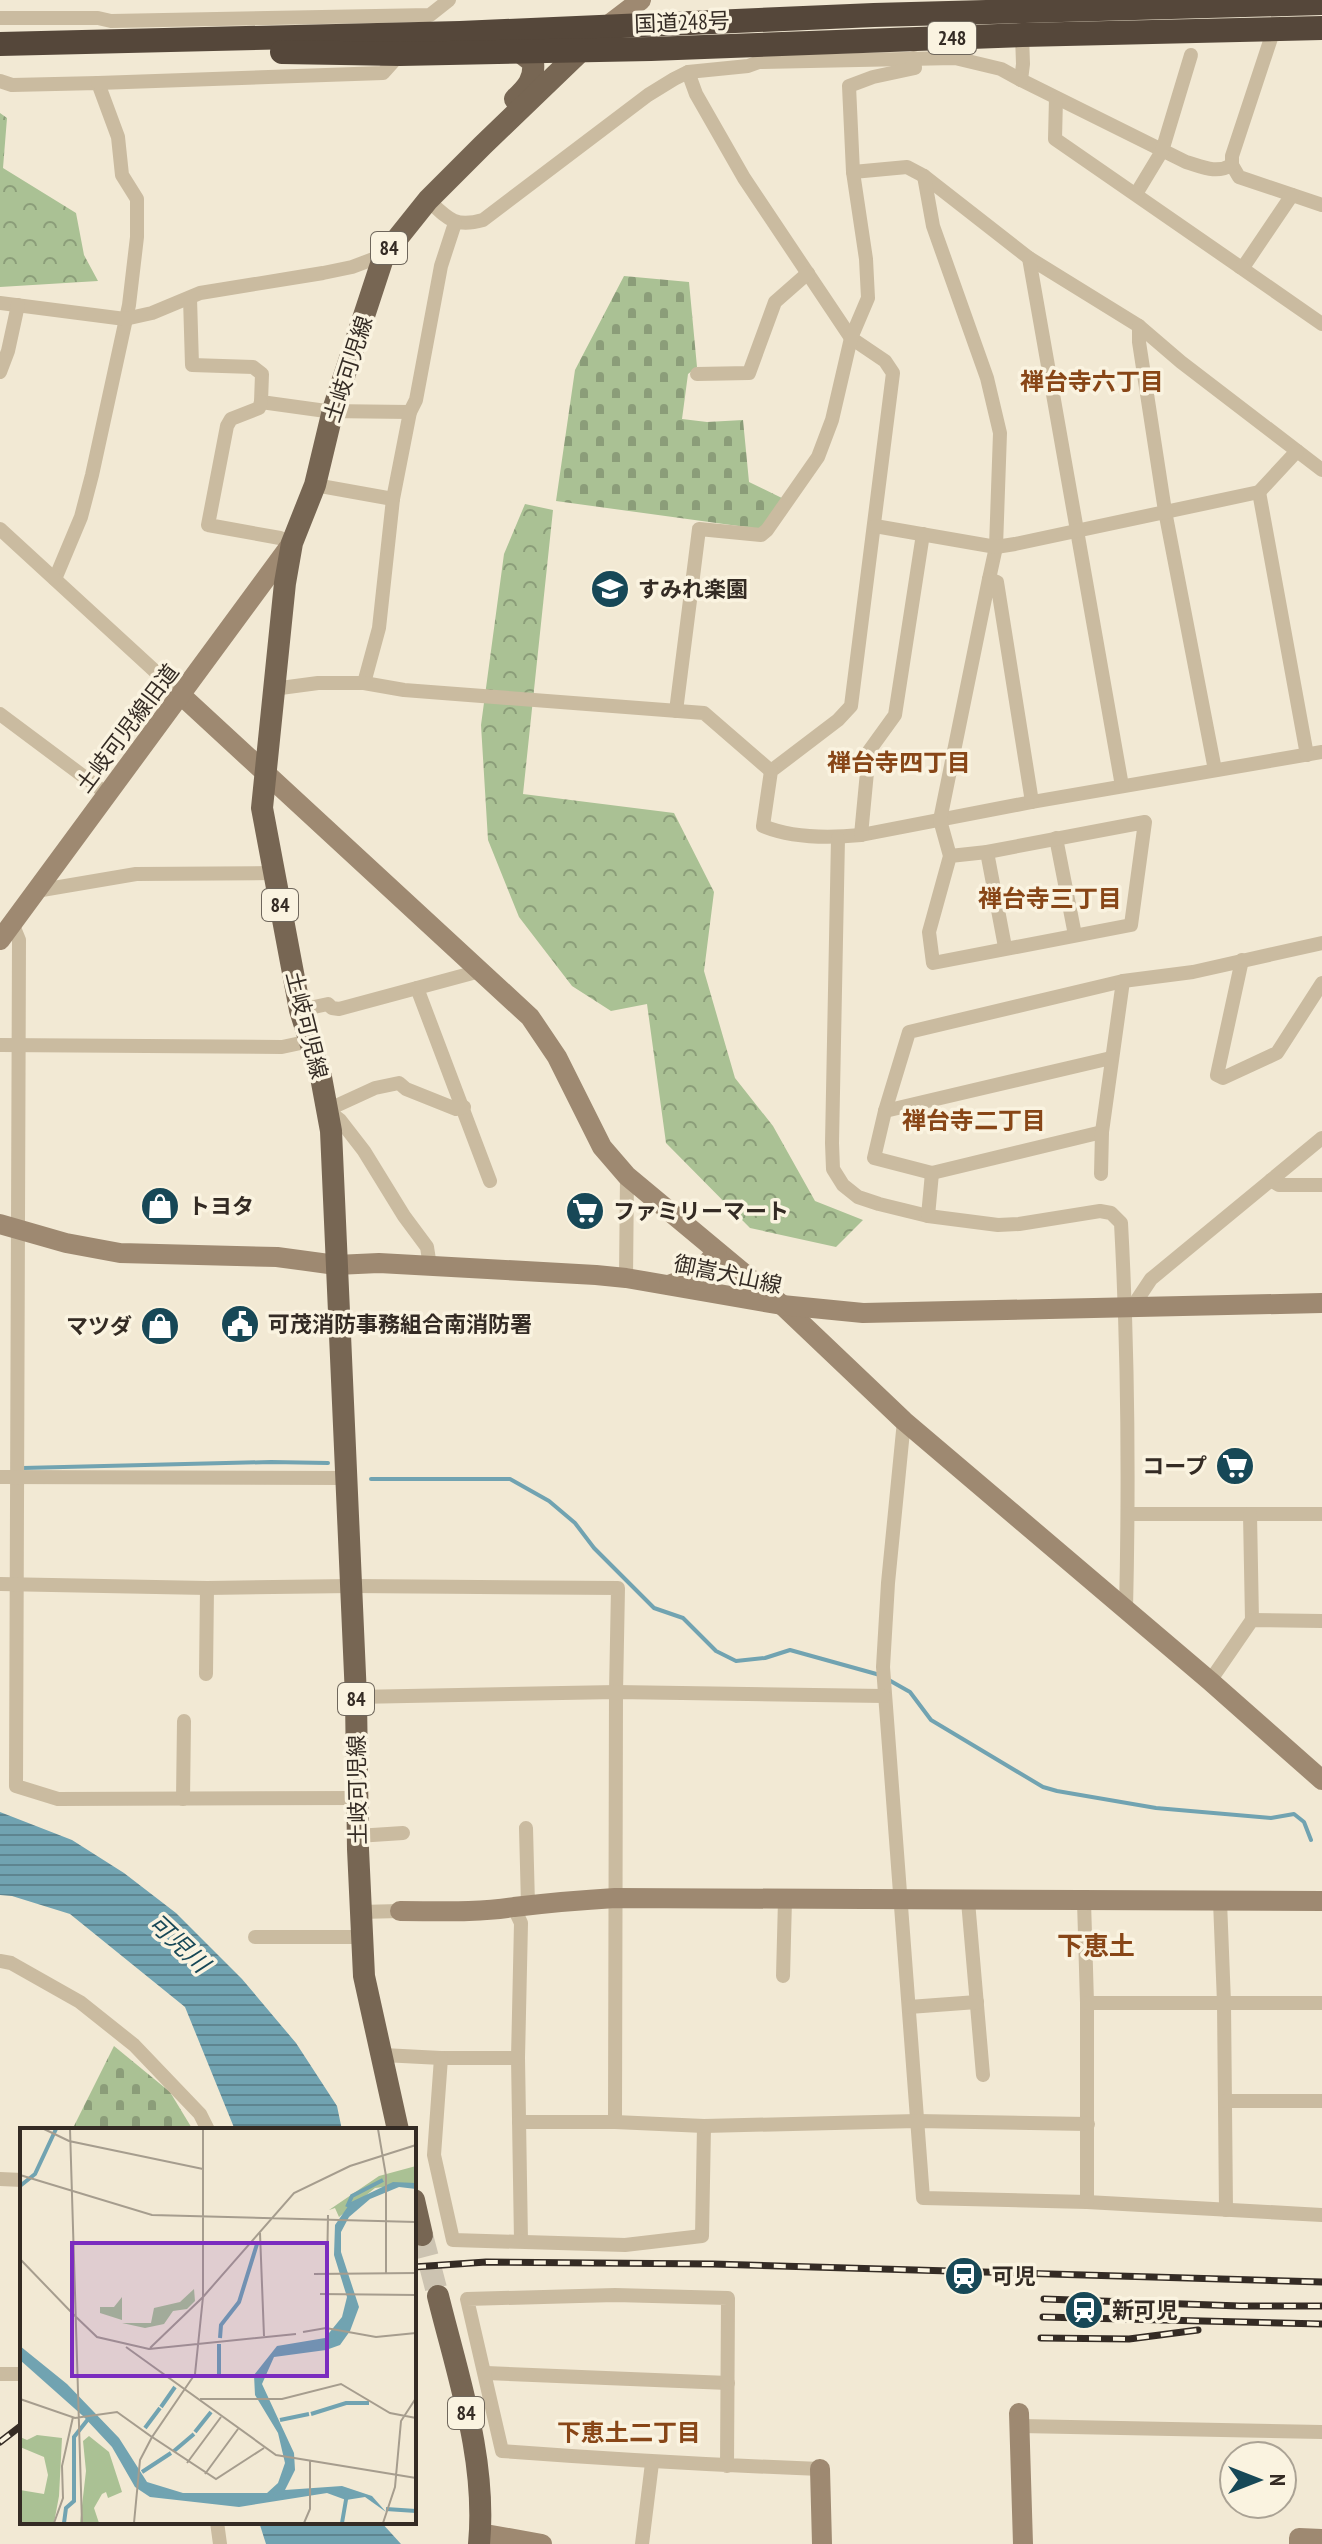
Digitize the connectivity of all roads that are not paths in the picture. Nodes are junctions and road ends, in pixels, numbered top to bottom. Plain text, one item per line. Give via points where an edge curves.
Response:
1 (449, 0) edge
2 (641, 0) edge
3 (1286, 2) edge
4 (1322, 3) edge
5 (876, 8) edge
6 (0, 18) edge
7 (404, 26) edge
8 (607, 26) junction
9 (1322, 28) edge
10 (1274, 30) junction
11 (1022, 35) junction
12 (11, 44) edge
13 (582, 50) junction
14 (520, 52) junction
15 (1191, 55) dead end
16 (914, 58) junction
17 (688, 72) junction
18 (1021, 80) junction
19 (0, 81) edge
20 (98, 83) junction
21 (1056, 98) junction
22 (483, 145) junction
23 (1162, 151) junction
24 (1232, 165) junction
25 (853, 172) junction
26 (924, 176) junction
27 (1136, 194) junction
28 (1292, 195) junction
29 (428, 200) junction
30 (1321, 202) edge
31 (455, 223) junction
32 (384, 255) junction
33 (1029, 258) junction
34 (1240, 267) junction
35 (808, 273) junction
36 (190, 298) junction
37 (0, 303) edge
38 (18, 305) junction
39 (125, 319) junction
40 (1320, 319) edge
41 (1139, 326) junction
42 (851, 338) junction
43 (0, 372) edge
44 (697, 374) dead end
45 (261, 402) junction
46 (333, 410) junction
47 (410, 412) junction
48 (1297, 451) junction
49 (1322, 470) edge
50 (315, 485) junction
51 (1259, 492) junction
52 (393, 499) junction
53 (1165, 511) junction
54 (875, 526) junction
55 (0, 529) edge
56 (1079, 532) junction
57 (923, 534) junction
58 (292, 543) junction
59 (996, 547) junction
60 (55, 579) junction
61 (989, 579) junction
62 (364, 683) junction
63 (273, 689) junction
64 (182, 696) junction
65 (676, 711) junction
66 (0, 714) edge
67 (1322, 752) edge
68 (1307, 755) junction
69 (264, 770) junction
70 (1215, 770) junction
71 (771, 771) junction
72 (1122, 786) junction
73 (107, 794) junction
74 (1032, 802) junction
75 (940, 820) junction
76 (861, 835) junction
77 (838, 838) junction
78 (1056, 838) junction
79 (987, 852) junction
80 (950, 856) junction
81 (274, 873) junction
82 (36, 891) junction
83 (6, 932) edge
84 (1075, 935) junction
85 (1322, 943) edge
86 (1005, 947) junction
87 (1242, 960) junction
88 (480, 971) junction
89 (1123, 981) junction
90 (1322, 983) edge
91 (417, 988) junction
92 (300, 1010) junction
93 (310, 1041) junction
94 (0, 1045) edge
95 (18, 1046) junction
96 (1111, 1058) junction
97 (464, 1107) junction
98 (327, 1110) junction
99 (885, 1111) junction
100 (1102, 1132) junction
101 (1322, 1138) edge
102 (932, 1173) junction
103 (1101, 1174) dead end
104 (627, 1176) junction
105 (1271, 1180) junction
106 (490, 1181) dead end
107 (1322, 1185) edge
108 (928, 1216) junction
109 (9, 1227) edge
110 (717, 1252) junction
111 (0, 1257) edge
112 (17, 1257) junction
113 (336, 1265) junction
114 (430, 1266) junction
115 (626, 1278) junction
116 (668, 1285) junction
117 (1322, 1303) edge
118 (782, 1305) junction
119 (1130, 1306) junction
120 (904, 1421) junction
121 (0, 1477) edge
122 (16, 1477) junction
123 (347, 1478) junction
124 (1128, 1514) junction
125 (1250, 1514) junction
126 (1322, 1514) edge
127 (8, 1584) edge
128 (352, 1586) junction
129 (207, 1588) junction
130 (1126, 1610) junction
131 (1252, 1620) junction
132 (1322, 1621) edge
133 (206, 1674) dead end
134 (1210, 1681) junction
135 (616, 1692) junction
136 (884, 1696) junction
137 (356, 1697) junction
138 (184, 1721) dead end
139 (1322, 1780) edge
140 (357, 1798) junction
141 (183, 1799) junction
142 (526, 1828) dead end
143 (403, 1833) dead end
144 (357, 1836) junction
145 (615, 1898) junction
146 (785, 1900) junction
147 (901, 1901) junction
148 (968, 1901) junction
149 (1084, 1901) junction
150 (1220, 1901) junction
151 (1322, 1901) edge
152 (521, 1906) junction
153 (400, 1911) joint
154 (360, 1912) junction
155 (255, 1937) dead end
156 (362, 1937) junction
157 (0, 1961) edge
158 (783, 1976) dead end
159 (977, 2002) junction
160 (1087, 2003) junction
161 (1224, 2003) junction
162 (1322, 2003) edge
163 (909, 2007) junction
164 (383, 2055) junction
165 (441, 2058) junction
166 (518, 2058) junction
167 (983, 2075) dead end
168 (1225, 2101) junction
169 (1322, 2101) edge
170 (917, 2121) junction
171 (519, 2122) junction
172 (615, 2122) junction
173 (1088, 2124) junction
174 (704, 2126) junction
175 (207, 2128) edge
176 (398, 2128) edge
177 (0, 2179) edge
178 (20, 2180) edge
179 (1087, 2202) junction
180 (416, 2209) edge
181 (1226, 2210) junction
182 (1322, 2215) edge
183 (422, 2235) dead end
184 (521, 2241) junction
185 (438, 2296) tunnel mouth
186 (486, 2373) junction
187 (728, 2383) junction
188 (1020, 2419) joint
189 (1322, 2432) edge
190 (652, 2463) junction
191 (727, 2466) junction
192 (820, 2469) joint
193 (217, 2524) edge
194 (480, 2538) edge
195 (1322, 2539) edge
196 (220, 2544) edge
197 (542, 2544) edge
198 (642, 2544) edge
199 (822, 2544) edge
200 (1023, 2544) edge
201 (1299, 2544) edge

1 - 7 street
2 - 8 street
3 - 4 highway, 国道248号 / 248
3 - 5 highway, 国道248号 / 248
3 - 10 street
5 - 8 highway, 国道248号 / 248
6 - 7 street
7 - 8 highway, 国道248号 / 248
7 - 12 highway, 国道248号 / 248
7 - 14 highway, 国道248号 / 248
7 - 20 street via 383,73
8 - 13 main road, 土岐可児線 / 84
9 - 10 highway, 国道248号 / 248
10 - 11 highway, 国道248号 / 248
10 - 24 street
11 - 13 highway, 国道248号 / 248
11 - 18 street
13 - 14 highway, 国道248号 / 248
13 - 22 main road, 土岐可児線 / 84
14 - 22 main road via 533,62 534,73 491,124
15 - 23 street
16 - 17 street via 759,62
16 - 18 street via 977,62
16 - 25 street via 915,68 849,86
17 - 31 street via 648,95 497,212 470,224
17 - 35 street via 744,178
18 - 21 street
19 - 20 street
20 - 39 street via 118,137 122,175 137,199
21 - 23 street
21 - 27 street via 1055,139
22 - 29 main road, 土岐可児線 / 84
23 - 24 street via 1214,171
23 - 27 street
24 - 28 street via 1239,177
25 - 26 street via 907,167
25 - 42 street via 868,298
26 - 33 street
26 - 59 street via 933,226 987,378 1000,433
27 - 34 street
28 - 30 street
28 - 34 street
29 - 31 street
29 - 32 main road, 土岐可児線 / 84
31 - 47 street
32 - 36 street via 352,267
32 - 46 main road, 土岐可児線 / 84
33 - 41 street
33 - 56 street
34 - 40 street
35 - 42 street
35 - 44 street via 775,302 749,373
36 - 39 street
36 - 45 street via 192,365 253,367 262,374
37 - 38 street
38 - 39 street
38 - 43 street
39 - 60 street via 81,517
41 - 48 street
41 - 53 street
42 - 54 street via 885,361 893,373
42 - 65 street via 818,457 767,530 761,535 699,529
45 - 46 street
45 - 58 street via 227,426 208,525
46 - 47 street
46 - 50 main road, 土岐可児線 / 84
47 - 52 street
48 - 49 street
48 - 51 street
50 - 52 street
50 - 58 main road, 土岐可児線 / 84
51 - 53 street
51 - 68 street
52 - 62 street via 379,628
53 - 56 street
53 - 70 street
54 - 57 street
54 - 71 street via 851,706
55 - 60 street
56 - 59 street
56 - 72 street
57 - 59 street
57 - 76 street via 895,715 869,751
58 - 63 main road, 土岐可児線 / 84
58 - 64 street, 土岐可児線旧道
59 - 61 street
60 - 64 street
61 - 74 street via 997,582
61 - 75 street
62 - 63 street
62 - 65 street
63 - 69 main road, 土岐可児線 / 84
64 - 69 street
64 - 73 street, 土岐可児線旧道
65 - 71 street via 704,713
66 - 73 street
67 - 68 street
68 - 70 street
69 - 81 main road, 土岐可児線 / 84 via 262,808
69 - 88 street
70 - 72 street
71 - 77 street via 763,826
72 - 74 street
73 - 82 street, 土岐可児線旧道
74 - 75 street
75 - 76 street
75 - 80 street
76 - 77 street
77 - 108 street via 833,1169 858,1197
78 - 79 street
78 - 84 street
78 - 84 street via 1145,822 1131,925
79 - 80 street
79 - 86 street
80 - 86 street via 929,932 933,963
81 - 82 street via 136,874
81 - 92 main road, 土岐可児線 / 84
82 - 83 street, 土岐可児線旧道
83 - 95 street via 19,940
84 - 86 street
85 - 87 street
87 - 89 street
87 - 90 street via 1217,1075 1223,1078 1277,1053
88 - 91 street
88 - 104 street via 530,1017 557,1057 602,1147
89 - 96 street
89 - 99 street via 909,1032
91 - 92 street via 339,1009 328,1004
91 - 97 street
92 - 93 main road, 土岐可児線 / 84
93 - 95 street via 282,1047
93 - 98 main road, 土岐可児線 / 84
94 - 95 street
95 - 109 street
96 - 99 street
96 - 100 street
97 - 98 street via 456,1109 399,1083
97 - 106 street
98 - 113 main road, 土岐可児線 / 84
98 - 114 street via 364,1151 427,1247
99 - 102 street via 874,1158
100 - 102 street
100 - 103 street
101 - 105 street
102 - 108 street
104 - 110 street
104 - 115 street
105 - 107 street via 1279,1185
105 - 119 street via 1151,1279
108 - 119 street via 998,1225 1111,1213 1121,1223
109 - 112 street
109 - 113 street, 御嵩犬山線 via 120,1253 277,1257
110 - 116 street via 696,1275
110 - 118 street
111 - 112 street
112 - 122 street
113 - 114 street, 御嵩犬山線
113 - 123 main road, 土岐可児線 / 84
114 - 115 street, 御嵩犬山線
115 - 116 street, 御嵩犬山線
116 - 118 street, 御嵩犬山線
117 - 119 street
118 - 119 street via 863,1313
118 - 120 street, 御嵩犬山線
119 - 124 street
120 - 130 street, 御嵩犬山線
120 - 136 street via 888,1583
121 - 122 street
122 - 123 street
122 - 127 street
123 - 128 main road, 土岐可児線 / 84
124 - 125 street
124 - 130 street
125 - 126 street
125 - 131 street
127 - 129 street
127 - 141 street via 16,1786 58,1799
128 - 129 street
128 - 135 street via 618,1588
128 - 137 main road, 土岐可児線 / 84
129 - 133 street
130 - 134 street, 御嵩犬山線
131 - 132 street
131 - 134 street
134 - 139 street, 御嵩犬山線
135 - 136 street
135 - 137 street
135 - 145 street
136 - 147 street
137 - 140 main road, 土岐可児線 / 84
138 - 141 street
140 - 141 street
140 - 144 main road, 土岐可児線 / 84
142 - 152 street
143 - 144 street
144 - 154 main road, 土岐可児線 / 84
145 - 146 street
145 - 152 street
145 - 172 street
146 - 147 street
146 - 158 street
147 - 148 street
147 - 163 street
148 - 149 street
148 - 159 street
149 - 150 street
149 - 160 street
150 - 151 street
150 - 161 street
152 - 153 street
152 - 166 street
153 - 154 street
154 - 156 main road, 土岐可児線 / 84
155 - 156 street
156 - 164 main road, 土岐可児線 / 84 via 364,1976
157 - 175 street via 80,2002 134,2045
159 - 163 street
159 - 167 street
160 - 161 street
160 - 173 street
161 - 162 street
161 - 168 street
163 - 170 street
164 - 165 street
164 - 176 main road, 土岐可児線 / 84
165 - 166 street
165 - 184 street via 434,2155 453,2240
166 - 171 street
168 - 169 street
168 - 181 street
170 - 173 street
170 - 174 street
170 - 179 street via 923,2198
171 - 172 street
171 - 184 street
172 - 174 street
173 - 179 street
174 - 184 street via 702,2236 625,2245
177 - 178 street
179 - 181 street
180 - 183 main road
181 - 182 street
185 - 194 main road, 84 via 478,2460
186 - 187 street
186 - 187 street via 467,2299 728,2298
186 - 190 street via 502,2451
187 - 191 street
188 - 189 street
188 - 200 street
190 - 191 street
190 - 198 street
191 - 192 street
192 - 199 street
193 - 196 street
194 - 197 street
195 - 201 street via 1299,2538

